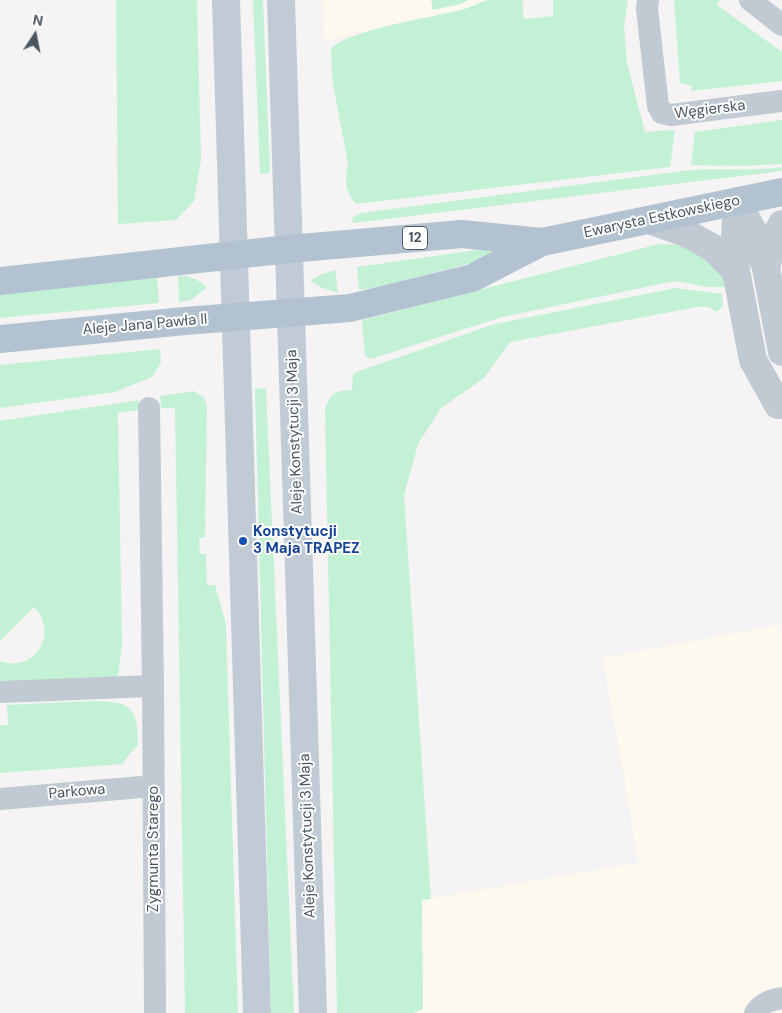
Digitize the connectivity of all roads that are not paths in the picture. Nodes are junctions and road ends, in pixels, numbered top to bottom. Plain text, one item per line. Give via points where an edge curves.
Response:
1 (226, 0) edge
2 (281, 0) edge
3 (648, 0) edge
4 (750, 0) edge
5 (782, 25) edge
6 (782, 102) edge
7 (782, 192) edge
8 (737, 201) junction
9 (649, 220) junction
10 (782, 224) edge
11 (542, 242) junction
12 (289, 249) junction
13 (234, 255) junction
14 (766, 268) junction
15 (736, 271) junction
16 (0, 281) edge
17 (291, 314) junction
18 (236, 317) junction
19 (0, 340) edge
20 (782, 352) edge
21 (782, 364) edge
22 (149, 408) dead end
23 (780, 414) edge
24 (153, 686) junction
25 (0, 692) edge
26 (154, 786) junction
27 (0, 798) edge
28 (782, 998) edge
29 (155, 1013) edge
30 (257, 1013) edge
31 (313, 1013) edge
32 (755, 1013) edge

1 - 13 main road
2 - 12 main road, Aleje Konstytucji 3 Maja
3 - 6 street, Węgierska via 658,106 662,113 671,115
4 - 5 street
7 - 8 main road, Ewarysta Estkowskiego / 12
8 - 9 main road, Ewarysta Estkowskiego / 12
8 - 14 street
8 - 15 street
9 - 11 main road, Ewarysta Estkowskiego / 12
9 - 15 street via 686,233 713,248
10 - 14 street via 774,238
11 - 12 main road, Ewarysta Estkowskiego / 12 via 462,234
11 - 17 main road, Ewarysta Estkowskiego / 12 via 472,278 350,308
12 - 13 main road, 12
12 - 17 main road, Aleje Konstytucji 3 Maja
13 - 16 main road, 12
13 - 18 main road
14 - 20 street
15 - 23 street via 753,360
17 - 18 main road, Aleje Jana Pawła II / 12
17 - 31 main road, Aleje Konstytucji 3 Maja
18 - 19 main road, Aleje Jana Pawła II / 12
18 - 30 main road
21 - 23 street
22 - 24 street, Zygmunta Starego
24 - 25 street
24 - 26 street, Zygmunta Starego
26 - 27 street, Parkowa
26 - 29 street, Zygmunta Starego
28 - 32 street via 770,1000

